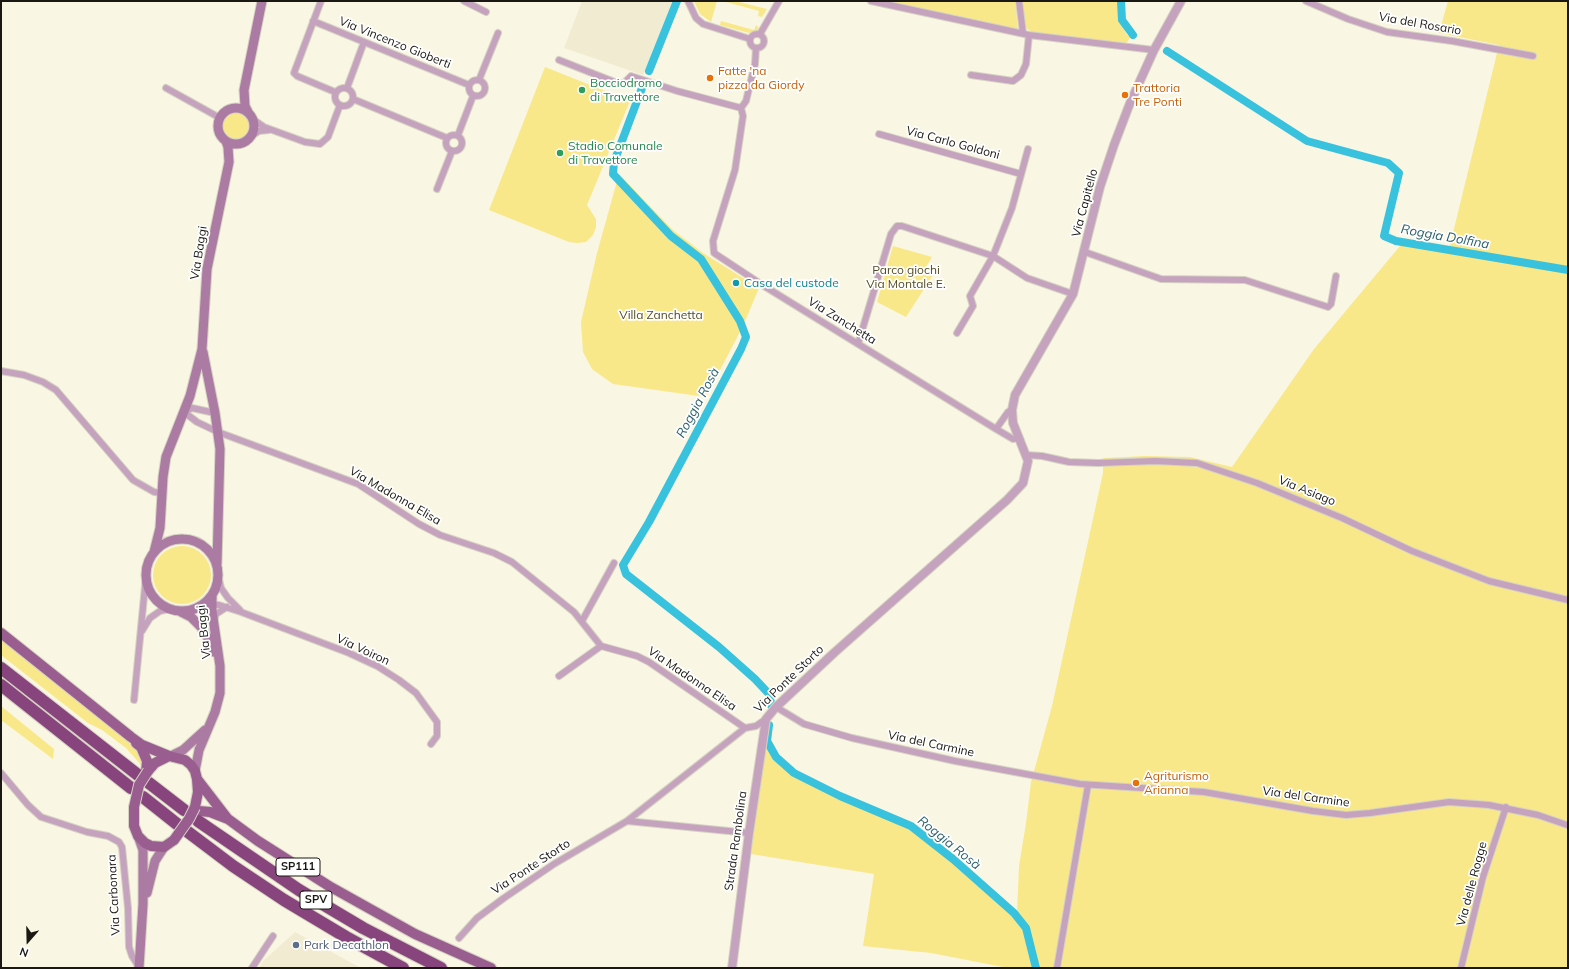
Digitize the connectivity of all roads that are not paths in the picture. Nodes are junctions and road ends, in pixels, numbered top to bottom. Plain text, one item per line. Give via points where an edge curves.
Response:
1 (262, 1) edge
2 (321, 1) edge
3 (464, 1) edge
4 (688, 1) edge
5 (778, 1) edge
6 (871, 1) edge
7 (1019, 1) edge
8 (1181, 1) edge
9 (1306, 1) edge
10 (486, 12) dead end
11 (313, 21) junction
12 (498, 33) dead end
13 (760, 34) junction
14 (1026, 34) junction
15 (750, 39) junction
16 (364, 42) junction
17 (756, 48) junction
18 (1154, 50) junction
19 (1533, 56) dead end
20 (559, 60) dead end
21 (970, 75) dead end
22 (479, 80) junction
23 (469, 85) junction
24 (166, 88) dead end
25 (347, 88) junction
26 (244, 90) junction
27 (335, 92) junction
28 (473, 96) junction
29 (353, 99) junction
30 (340, 106) junction
31 (741, 108) junction
32 (232, 109) junction
33 (248, 112) junction
34 (220, 118) junction
35 (254, 120) junction
36 (273, 130) junction
37 (879, 134) dead end
38 (253, 135) junction
39 (458, 135) junction
40 (446, 138) junction
41 (226, 141) junction
42 (240, 144) junction
43 (1028, 149) dead end
44 (452, 151) junction
45 (229, 162) junction
46 (1021, 174) junction
47 (437, 188) dead end
48 (1085, 252) junction
49 (993, 256) junction
50 (1336, 276) dead end
51 (1073, 294) junction
52 (957, 333) dead end
53 (858, 344) junction
54 (202, 349) junction
55 (1, 371) edge
56 (1012, 410) junction
57 (184, 412) junction
58 (215, 413) junction
59 (996, 429) junction
60 (218, 432) junction
61 (1018, 438) junction
62 (1026, 455) junction
63 (162, 493) junction
64 (154, 552) junction
65 (614, 563) dead end
66 (217, 571) junction
67 (146, 576) junction
68 (1568, 600) edge
69 (209, 601) junction
70 (227, 607) junction
71 (169, 609) junction
72 (180, 611) junction
73 (241, 612) junction
74 (213, 621) junction
75 (582, 621) junction
76 (141, 632) junction
77 (1, 633) edge
78 (602, 646) junction
79 (220, 666) junction
80 (1, 668) edge
81 (559, 676) dead end
82 (1, 685) edge
83 (134, 700) dead end
84 (776, 707) junction
85 (766, 719) junction
86 (208, 727) junction
87 (745, 728) junction
88 (131, 737) junction
89 (431, 744) dead end
90 (170, 756) junction
91 (1, 773) edge
92 (146, 774) junction
93 (196, 775) junction
94 (1088, 785) junction
95 (131, 788) dead end
96 (143, 797) dead end
97 (1506, 807) junction
98 (193, 814) junction
99 (228, 819) junction
100 (627, 821) junction
101 (177, 824) dead end
102 (1567, 825) dead end
103 (188, 832) dead end
104 (749, 833) junction
105 (138, 836) junction
106 (164, 847) junction
107 (143, 904) junction
108 (273, 936) dead end
109 (458, 938) dead end
110 (139, 967) edge
111 (252, 968) edge
112 (403, 968) edge
113 (441, 968) edge
114 (491, 968) edge
115 (732, 968) edge
116 (1057, 968) edge
117 (1461, 968) edge

1 - 26 main road
2 - 11 street
3 - 10 street
4 - 15 street via 696,18 703,24
5 - 13 street
6 - 14 street
7 - 14 street
8 - 18 street, Via Capitello
9 - 19 street, Via del Rosario via 1387,32
11 - 16 street, Via Vincenzo Gioberti
11 - 27 street via 294,73
12 - 22 street
13 - 15 street via 754,34
13 - 17 street via 764,42
14 - 18 street
14 - 21 street via 1026,64 1021,75 1013,81
15 - 17 street via 751,45
16 - 23 street, Via Vincenzo Gioberti
16 - 25 street
17 - 31 street, Via Zanchetta via 746,102
18 - 48 street, Via Capitello via 1114,145 1100,187
20 - 31 street via 617,83 624,83 631,76
22 - 23 street
22 - 28 street via 484,83 485,91 479,96
23 - 28 street
24 - 34 street
25 - 27 street via 339,88
25 - 29 street via 351,91
26 - 32 main road
26 - 33 main road
27 - 30 street via 335,100
28 - 39 street
29 - 30 street via 346,106
29 - 40 street
30 - 36 street via 328,137 320,144 305,142
31 - 53 street, Via Zanchetta via 743,116 735,170 713,241 714,253
32 - 33 main road
32 - 34 main road
33 - 35 main road
34 - 41 main road, Via Baggi via 219,133
35 - 36 street
35 - 38 main road
36 - 38 street via 259,131
37 - 46 street, Via Carlo Goldoni
38 - 42 main road, Via Baggi
39 - 40 street via 452,134
39 - 44 street via 462,145 458,150
40 - 44 street via 446,145
41 - 42 main road
41 - 45 main road, Via Baggi
42 - 45 main road, Via Baggi
43 - 46 street
44 - 47 street
45 - 54 main road, Via Baggi via 207,268
46 - 49 street via 1012,208
48 - 50 street via 1161,279 1245,280 1328,308
48 - 51 street, Via Capitello
49 - 51 street via 1028,278
49 - 52 street via 970,296 973,306
49 - 53 street via 897,226 891,234
51 - 56 street, Via Capitello via 1015,395
53 - 59 street, Via Zanchetta
54 - 57 main road, Via Baggi
54 - 58 main road, Via Baggi
55 - 63 street via 24,375 56,390 133,480 154,492
56 - 59 street, Via Capitello
56 - 61 street, Via Capitello
57 - 58 street via 192,408
57 - 60 street, Via Madonna Elisa via 197,422
57 - 63 main road, Via Baggi via 166,456
58 - 60 main road, Via Baggi
59 - 61 street, Via Zanchetta via 1013,439
60 - 66 main road, Via Baggi via 220,449
60 - 75 street, Via Madonna Elisa via 358,484 440,535 494,553 512,562
61 - 62 street, Via Ponte Storto
62 - 68 street, Via Asiago via 1069,462 1197,463 1257,483 1342,518 1412,551 1489,581
62 - 84 street, Via Ponte Storto via 1027,470 1023,483 1015,493
63 - 64 main road, Via Baggi via 160,528
64 - 66 main road via 170,541 190,540 207,549
64 - 67 main road, Via Baggi
65 - 75 street
66 - 69 main road, Via Baggi
66 - 73 street, Via Voiron via 221,588
67 - 71 main road, Via Baggi via 152,596
67 - 76 street, Via Baggi
69 - 70 street, Via Voiron
69 - 72 main road, Via Baggi via 188,611
69 - 74 main road, Via Baggi
70 - 73 street, Via Voiron
70 - 74 street via 216,614
71 - 72 main road, Via Baggi
71 - 76 street via 160,611 150,618
72 - 79 main road, Via Baggi via 191,616 200,627 209,640
73 - 89 street, Via Voiron via 377,666 399,680 416,693 437,722 437,736
74 - 79 main road, Via Baggi
75 - 78 street, Via Madonna Elisa
76 - 83 street, Via Baggi
77 - 88 main road, SP111
78 - 81 street
78 - 87 street, Via Madonna Elisa via 649,662
79 - 86 main road, Via Baggi via 220,692
80 - 92 highway, SPV
82 - 95 highway
84 - 85 street, Via Ponte Storto
84 - 94 street, Via del Carmine via 804,724 852,738 955,761
85 - 87 street, Via Ponte Storto via 756,726
85 - 104 street, Strada Rambolina
86 - 90 main road, Via Baggi via 183,750
86 - 93 main road, Via Baggi via 199,750
87 - 100 street, Via Ponte Storto
88 - 90 main road, SP111 via 142,745
88 - 92 main road, SP111 via 141,747 147,761
90 - 92 main road via 155,763
90 - 93 main road, SP111 via 185,760
91 - 110 street, Via Carbonara via 41,817 108,836 119,842 122,847 128,908 127,937 132,956
92 - 98 highway, SPV
92 - 105 main road, bridge via 139,785 134,807 134,826
93 - 98 main road
93 - 99 main road, SP111
94 - 97 street, Via del Carmine via 1204,792 1346,815 1449,802
94 - 116 street
96 - 101 highway
97 - 102 street, Via del Carmine
97 - 117 street, Via delle Rogge via 1483,876
98 - 99 main road, SP111 via 210,812
98 - 106 main road, bridge via 174,840
98 - 113 highway, SPV via 299,890 362,928
99 - 114 main road, SP111 via 284,858 371,910 415,934
100 - 104 street
100 - 109 street, Via Ponte Storto via 554,864 504,898
103 - 112 highway, SPV via 284,900
104 - 115 street, Strada Rambolina
105 - 106 main road via 151,846
105 - 107 main road via 143,850
106 - 107 main road via 155,861
107 - 110 main road
108 - 111 street

